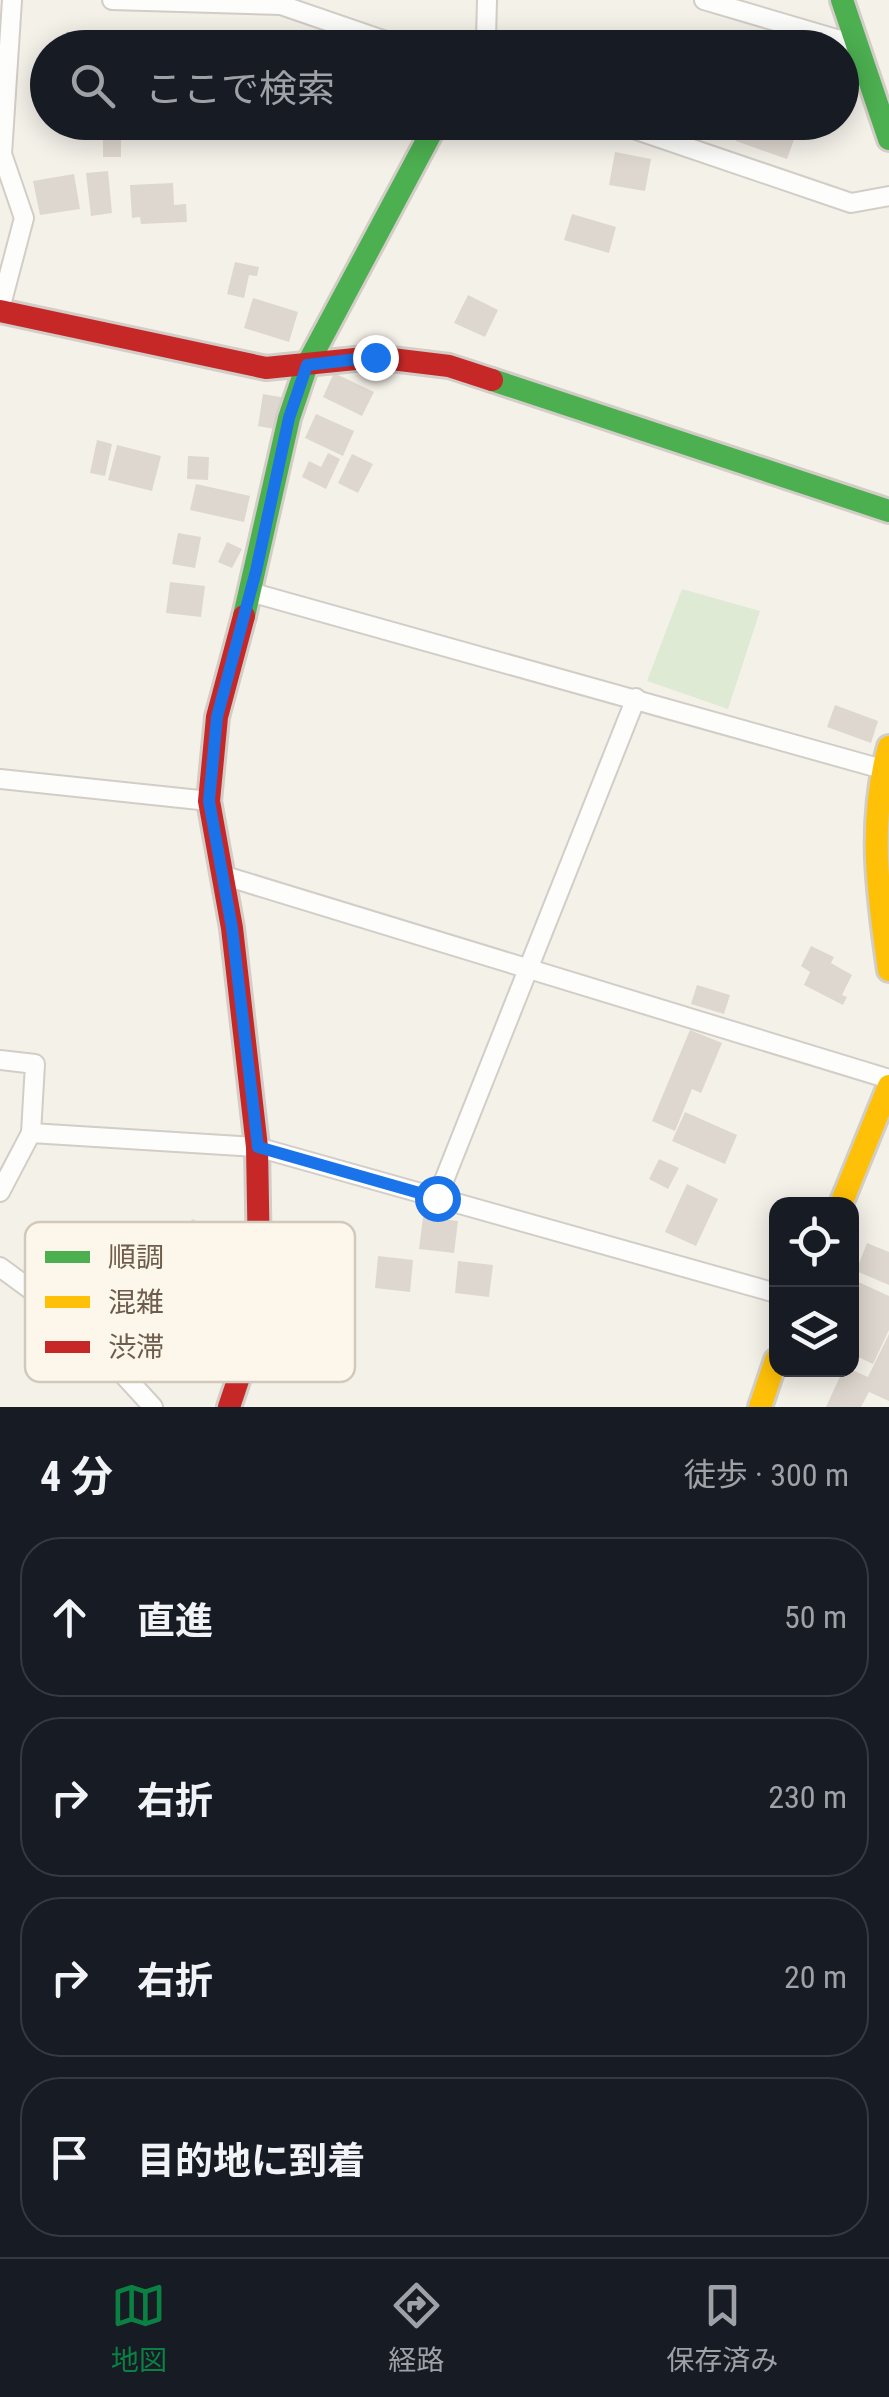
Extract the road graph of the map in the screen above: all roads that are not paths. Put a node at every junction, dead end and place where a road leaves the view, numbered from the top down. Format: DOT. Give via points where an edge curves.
graph roads {
  1 [pos="12,0"];
  2 [pos="112,0"];
  3 [pos="488,0"];
  4 [pos="704,0"];
  5 [pos="842,0"];
  6 [pos="353,30"];
  7 [pos="486,30"];
  8 [pos="806,30"];
  9 [pos="850,30"];
  10 [pos="859,56"];
  11 [pos="889,139"];
  12 [pos="427,140"];
  13 [pos="666,140"];
  14 [pos="889,196"];
  15 [pos="0,310"];
  16 [pos="307,365"];
  17 [pos="889,511"];
  18 [pos="250,592"];
  19 [pos="636,698"];
  20 [pos="885,758"];
  21 [pos="0,779"];
  22 [pos="209,801"];
  23 [pos="222,875"];
  24 [pos="528,968"];
  25 [pos="889,970"];
  26 [pos="0,1060"];
  27 [pos="889,1082"];
  28 [pos="32,1133"];
  29 [pos="258,1147"];
  30 [pos="0,1192"];
  31 [pos="844,1197"];
  32 [pos="437,1198"];
  33 [pos="259,1222"];
  34 [pos="0,1266"];
  35 [pos="25,1285"];
  36 [pos="769,1290"];
  37 [pos="770,1377"];
  38 [pos="130,1382"];
  39 [pos="237,1382"];
  40 [pos="153,1407"];
  41 [pos="229,1407"];
  42 [pos="760,1407"];
  1 -- 15 [label="street" via="2,154 24,218"];
  2 -- 6 [label="street" via="280,5"];
  3 -- 7 [label="street"];
  4 -- 8 [label="street"];
  5 -- 9 [label="street"];
  10 -- 11 [label="street"];
  12 -- 16 [label="street"];
  13 -- 14 [label="street" via="851,203"];
  15 -- 16 [label="street" via="266,368"];
  16 -- 17 [label="street" via="375,357 449,366"];
  16 -- 18 [label="street"];
  18 -- 19 [label="street"];
  18 -- 22 [label="street" via="217,717"];
  19 -- 20 [label="street"];
  19 -- 24 [label="street"];
  20 -- 25 [label="street" via="875,810 876,877"];
  21 -- 22 [label="street"];
  22 -- 23 [label="street"];
  23 -- 24 [label="street"];
  23 -- 29 [label="street"];
  24 -- 27 [label="street"];
  24 -- 32 [label="street"];
  26 -- 28 [label="street" via="35,1064"];
  27 -- 31 [label="street"];
  28 -- 29 [label="street"];
  28 -- 30 [label="street"];
  29 -- 32 [label="street"];
  29 -- 33 [label="street"];
  32 -- 36 [label="street"];
  34 -- 35 [label="street"];
  37 -- 42 [label="street"];
  38 -- 40 [label="street"];
  39 -- 41 [label="street"];
}
